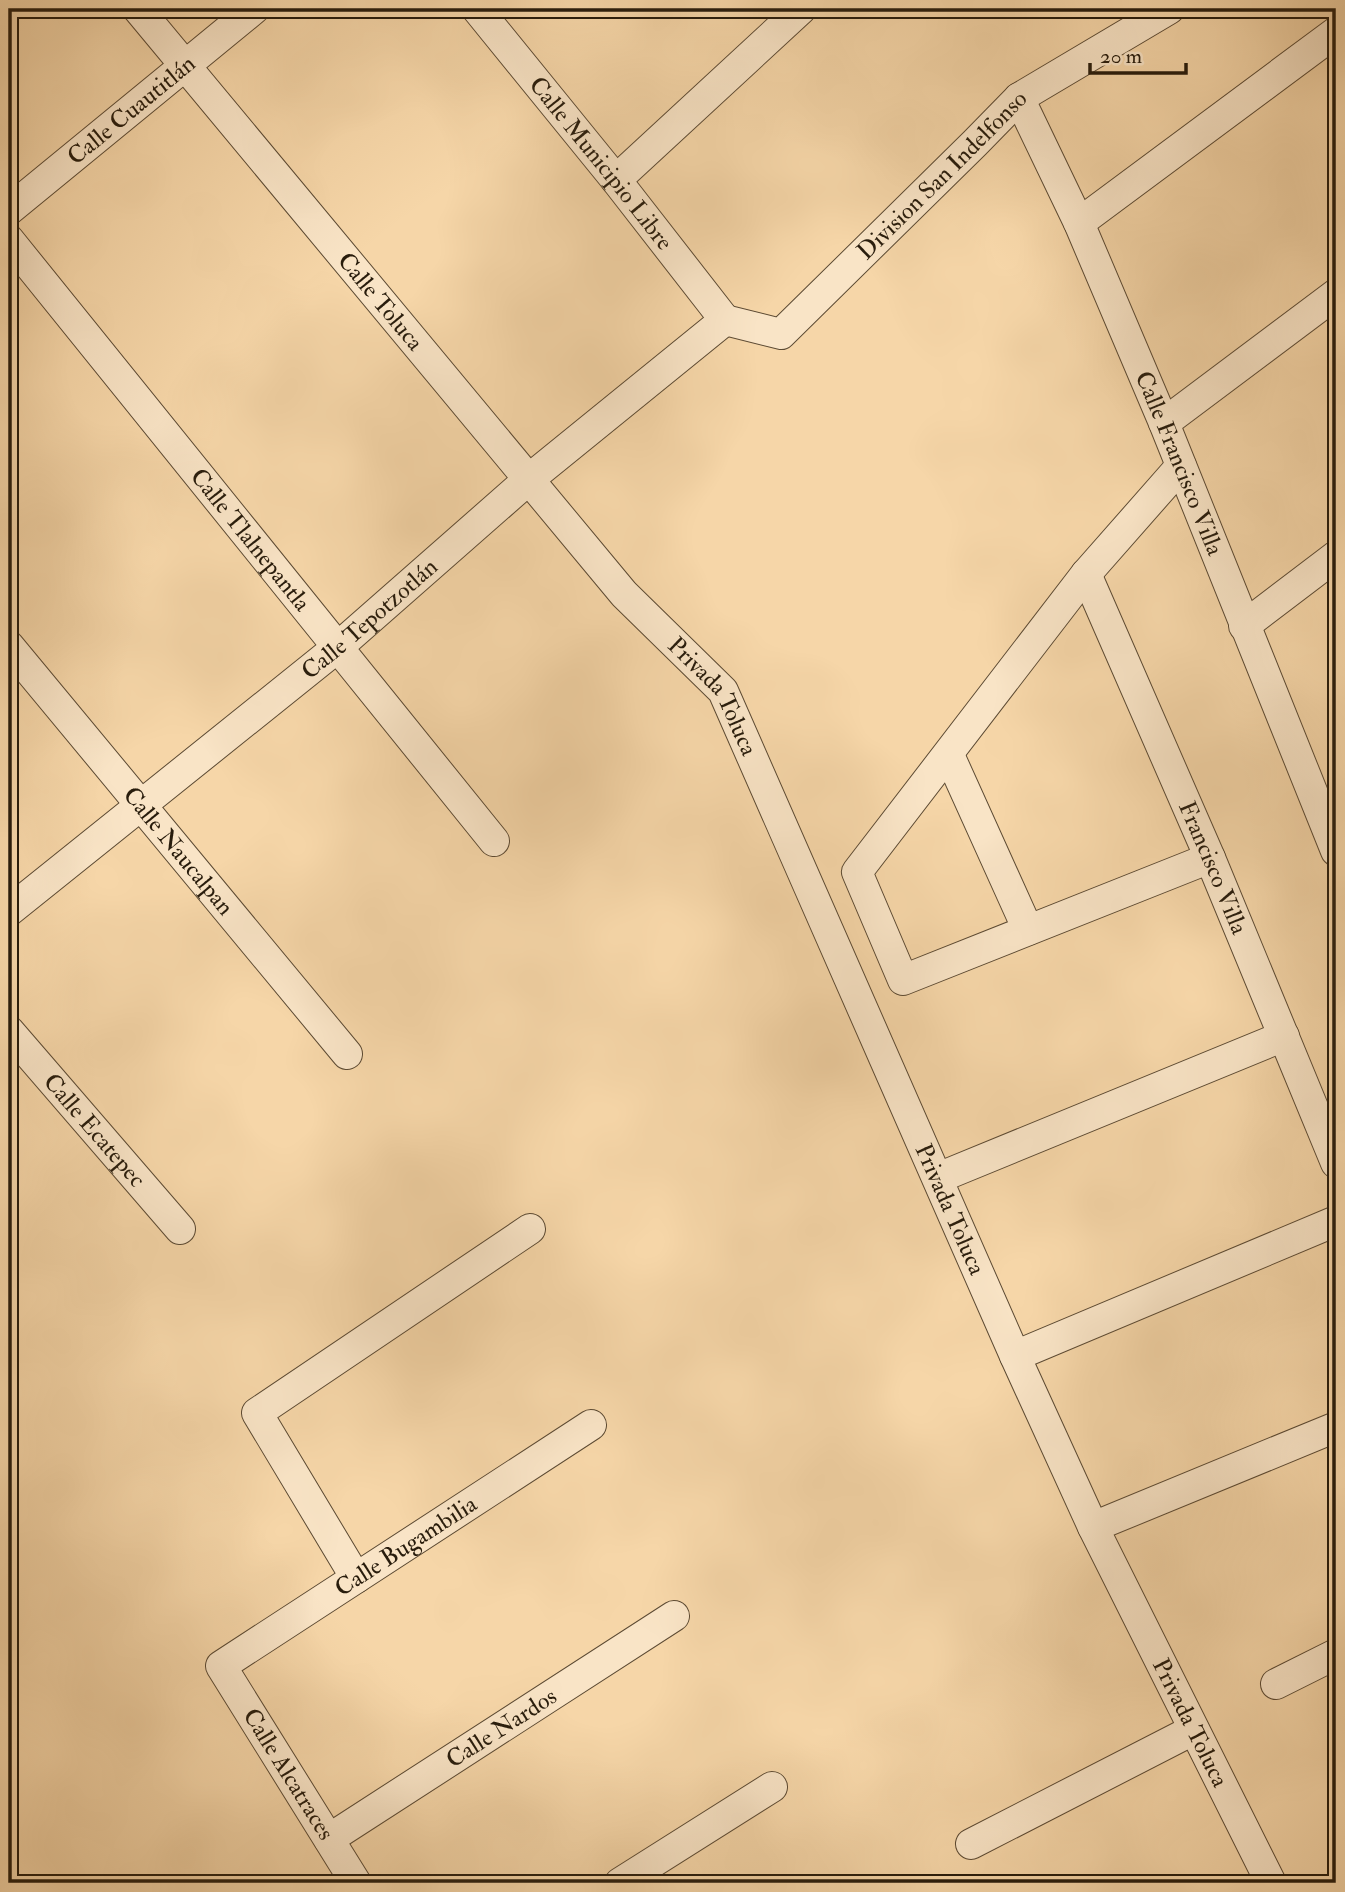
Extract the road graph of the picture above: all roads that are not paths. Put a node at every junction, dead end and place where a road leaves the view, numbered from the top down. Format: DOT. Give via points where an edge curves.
graph roads {
  1 [pos="138,9"];
  2 [pos="254,9"];
  3 [pos="477,9"];
  4 [pos="801,9"];
  5 [pos="1166,9"];
  6 [pos="1328,37"];
  7 [pos="184,67"];
  8 [pos="1018,98"];
  9 [pos="616,180"];
  10 [pos="9,210"];
  11 [pos="1079,223"];
  12 [pos="9,240"];
  13 [pos="1336,294"];
  14 [pos="724,320"];
  15 [pos="1164,423"];
  16 [pos="1181,467"];
  17 [pos="528,480"];
  18 [pos="1336,556"];
  19 [pos="1086,574"];
  20 [pos="624,594"];
  21 [pos="1244,626"];
  22 [pos="9,646"];
  23 [pos="338,647"];
  24 [pos="949,755"];
  25 [pos="140,806"];
  26 [pos="1334,837"];
  27 [pos="494,841"];
  28 [pos="1210,858"];
  29 [pos="9,911"];
  30 [pos="1028,930"];
  31 [pos="9,1031"];
  32 [pos="1284,1036"];
  33 [pos="347,1054"];
  34 [pos="1336,1163"];
  35 [pos="938,1178"];
  36 [pos="1336,1221"];
  37 [pos="180,1229"];
  38 [pos="530,1229"];
  39 [pos="1015,1356"];
  40 [pos="591,1425"];
  41 [pos="1336,1427"];
  42 [pos="1093,1527"];
  43 [pos="356,1578"];
  44 [pos="674,1616"];
  45 [pos="1336,1654"];
  46 [pos="221,1666"];
  47 [pos="1276,1684"];
  48 [pos="1194,1730"];
  49 [pos="772,1787"];
  50 [pos="329,1839"];
  51 [pos="971,1844"];
  52 [pos="356,1883"];
  53 [pos="620,1883"];
  54 [pos="1270,1883"];
  1 -- 7 [label="street, Calle Toluca"];
  2 -- 7 [label="street, Calle Cuautitlán"];
  3 -- 9 [label="street, Calle Municipio Libre"];
  4 -- 9 [label="street"];
  5 -- 8 [label="street, Division San Indelfonso"];
  6 -- 11 [label="street"];
  7 -- 10 [label="street, Calle Cuautitlán"];
  7 -- 17 [label="street, Calle Toluca"];
  8 -- 11 [label="street, Calle Francisco Villa"];
  8 -- 14 [label="street, Division San Indelfonso" via="780,334"];
  9 -- 14 [label="street, Calle Municipio Libre"];
  11 -- 15 [label="street, Calle Francisco Villa"];
  12 -- 23 [label="street, Calle Tlalnepantla"];
  13 -- 15 [label="street"];
  14 -- 17 [label="street, Calle Tepotzotlán"];
  15 -- 16 [label="street, Calle Francisco Villa"];
  16 -- 19 [label="street"];
  16 -- 21 [label="street, Calle Francisco Villa"];
  17 -- 20 [label="street, Calle Toluca"];
  17 -- 23 [label="street, Calle Tepotzotlán"];
  18 -- 21 [label="street"];
  19 -- 24 [label="street"];
  19 -- 28 [label="street, Francisco Villa"];
  20 -- 35 [label="street, Privada Toluca" via="723,691"];
  21 -- 26 [label="street, Calle Francisco Villa"];
  22 -- 25 [label="street, Calle Naucalpan"];
  23 -- 25 [label="street, Calle Tepotzotlán"];
  23 -- 27 [label="street, Calle Tlalnepantla"];
  24 -- 30 [label="street"];
  24 -- 30 [label="street" via="857,872 903,980"];
  25 -- 29 [label="street, Calle Tepotzotlán"];
  25 -- 33 [label="street, Calle Naucalpan"];
  28 -- 30 [label="street"];
  28 -- 32 [label="street, Francisco Villa"];
  31 -- 37 [label="street, Calle Ecatepec"];
  32 -- 34 [label="street, Francisco Villa"];
  32 -- 35 [label="street"];
  35 -- 39 [label="street, Privada Toluca"];
  36 -- 39 [label="street"];
  38 -- 43 [label="street" via="257,1413"];
  39 -- 42 [label="street, Privada Toluca"];
  40 -- 43 [label="street, Calle Bugambilia"];
  41 -- 42 [label="street"];
  42 -- 48 [label="street, Privada Toluca"];
  43 -- 46 [label="street, Calle Bugambilia"];
  44 -- 50 [label="street, Calle Nardos"];
  45 -- 47 [label="street"];
  46 -- 50 [label="street, Calle Alcatraces"];
  48 -- 51 [label="street"];
  48 -- 54 [label="street, Privada Toluca"];
  49 -- 53 [label="street"];
  50 -- 52 [label="street, Calle Alcatraces"];
}
